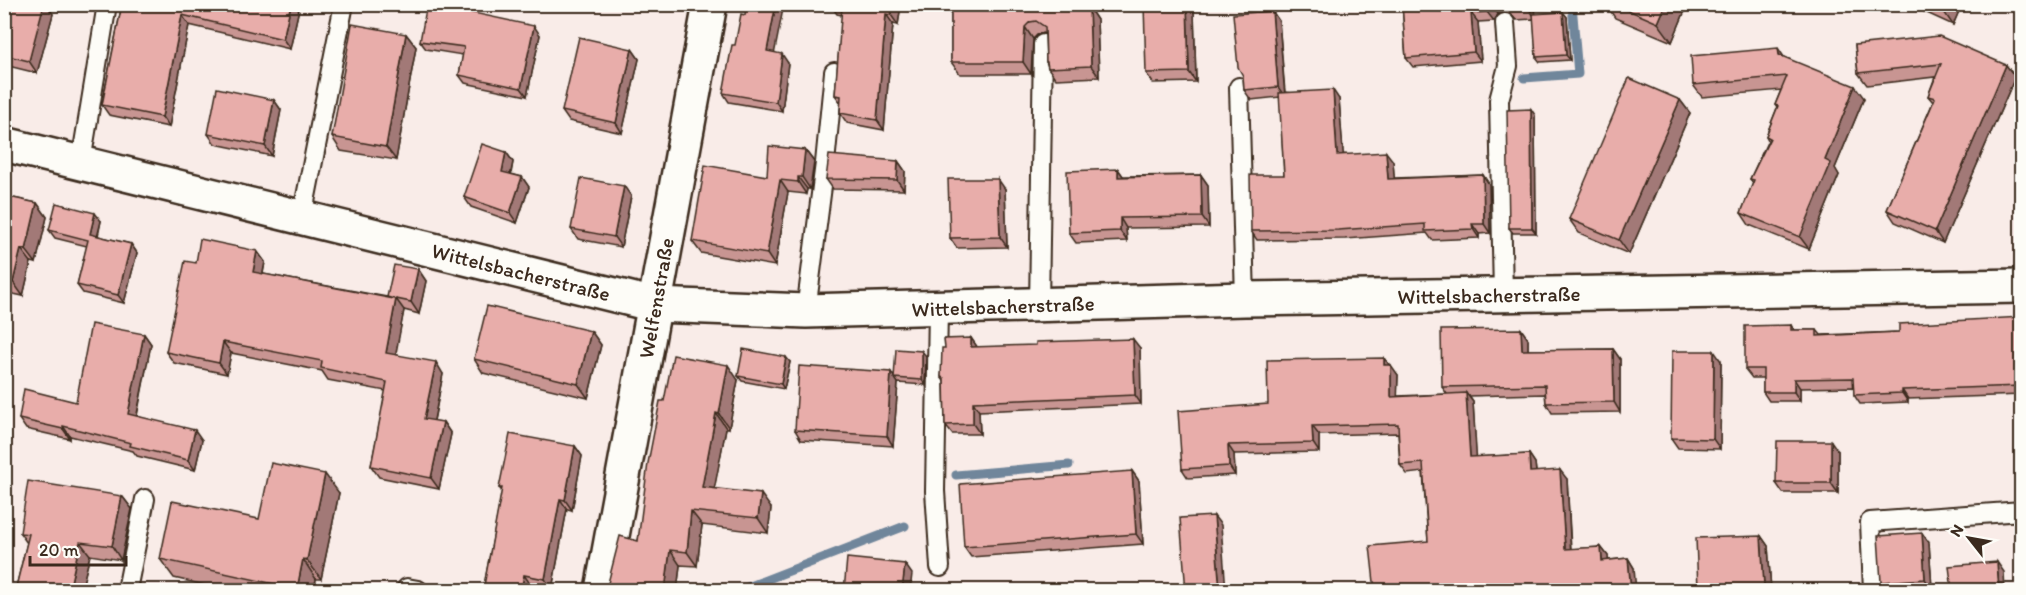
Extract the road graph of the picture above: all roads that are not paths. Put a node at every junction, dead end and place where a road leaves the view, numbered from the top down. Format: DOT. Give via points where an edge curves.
graph roads {
  1 [pos="107,4"];
  2 [pos="344,4"];
  3 [pos="710,4"];
  4 [pos="1505,22"];
  5 [pos="1043,44"];
  6 [pos="834,72"];
  7 [pos="1239,87"];
  8 [pos="4,144"];
  9 [pos="81,162"];
  10 [pos="302,217"];
  11 [pos="2022,286"];
  12 [pos="1503,295"];
  13 [pos="1245,299"];
  14 [pos="655,305"];
  15 [pos="1039,306"];
  16 [pos="938,308"];
  17 [pos="806,311"];
  18 [pos="145,499"];
  19 [pos="2022,511"];
  20 [pos="940,567"];
  21 [pos="127,591"];
  22 [pos="602,591"];
  23 [pos="1873,591"];
  1 -- 9 [label="lane"];
  2 -- 10 [label="lane"];
  3 -- 14 [label="street, Welfenstraße"];
  4 -- 12 [label="lane" via="1508,66 1500,100"];
  5 -- 15 [label="lane"];
  6 -- 17 [label="lane"];
  7 -- 13 [label="lane"];
  8 -- 9 [label="street, Wittelsbacherstraße"];
  9 -- 10 [label="street, Wittelsbacherstraße"];
  10 -- 14 [label="street, Wittelsbacherstraße"];
  11 -- 12 [label="street, Wittelsbacherstraße"];
  12 -- 13 [label="street, Wittelsbacherstraße"];
  13 -- 15 [label="street, Wittelsbacherstraße"];
  14 -- 17 [label="street, Wittelsbacherstraße"];
  14 -- 22 [label="street, Welfenstraße"];
  15 -- 16 [label="street, Wittelsbacherstraße"];
  16 -- 17 [label="street, Wittelsbacherstraße"];
  16 -- 20 [label="lane" via="935,491"];
  18 -- 21 [label="lane"];
  19 -- 23 [label="lane" via="1870,522"];
}
